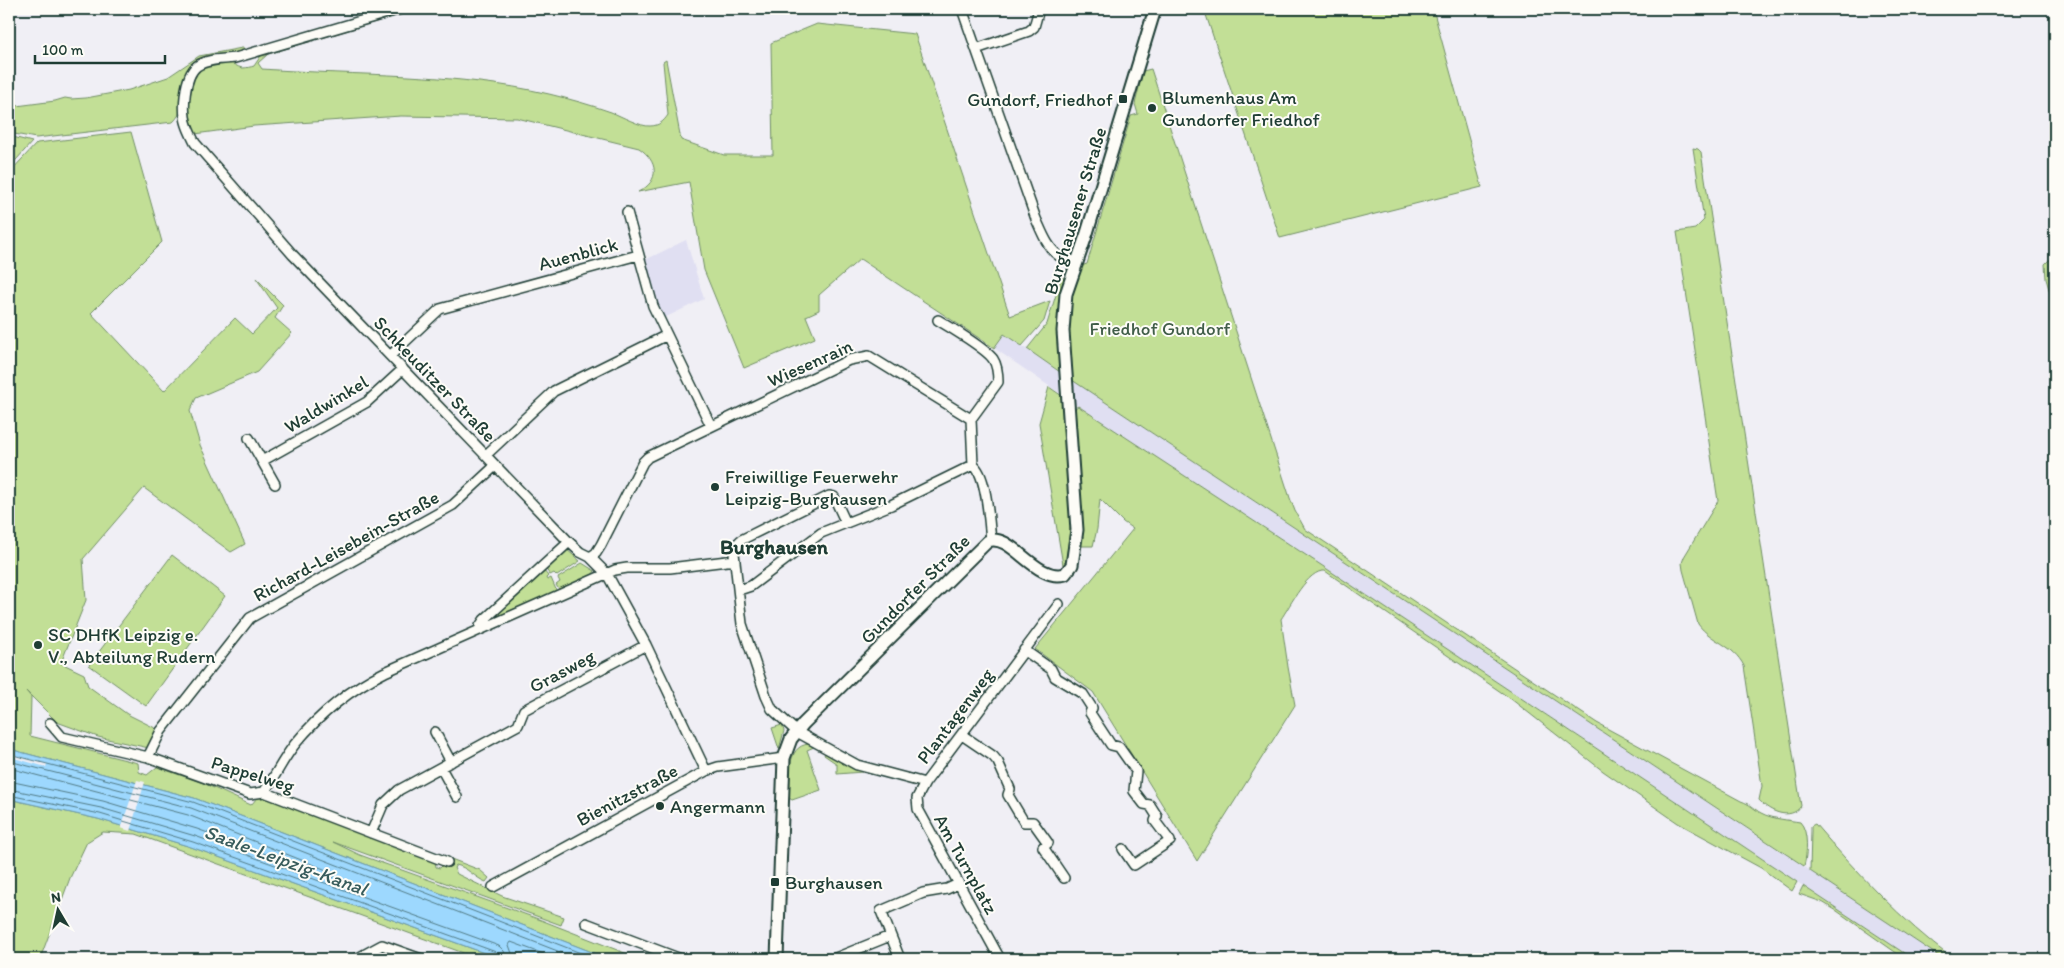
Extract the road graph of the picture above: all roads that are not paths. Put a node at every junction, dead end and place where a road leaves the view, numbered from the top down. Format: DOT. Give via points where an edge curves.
graph roads {
  1 [pos="401,9"];
  2 [pos="962,9"];
  3 [pos="1039,9"];
  4 [pos="1155,9"];
  5 [pos="976,50"];
  6 [pos="627,212"];
  7 [pos="638,254"];
  8 [pos="1077,262"];
  9 [pos="938,320"];
  10 [pos="667,335"];
  11 [pos="390,356"];
  12 [pos="403,369"];
  13 [pos="971,418"];
  14 [pos="710,426"];
  15 [pos="249,438"];
  16 [pos="486,455"];
  17 [pos="262,461"];
  18 [pos="973,465"];
  19 [pos="495,466"];
  20 [pos="275,484"];
  21 [pos="1075,488"];
  22 [pos="846,523"];
  23 [pos="991,540"];
  24 [pos="569,542"];
  25 [pos="590,557"];
  26 [pos="735,560"];
  27 [pos="607,574"];
  28 [pos="739,590"];
  29 [pos="1059,604"];
  30 [pos="481,629"];
  31 [pos="646,645"];
  32 [pos="1024,650"];
  33 [pos="50,723"];
  34 [pos="435,732"];
  35 [pos="797,732"];
  36 [pos="962,735"];
  37 [pos="786,753"];
  38 [pos="148,756"];
  39 [pos="450,762"];
  40 [pos="441,768"];
  41 [pos="706,771"];
  42 [pos="925,783"];
  43 [pos="264,792"];
  44 [pos="457,797"];
  45 [pos="370,833"];
  46 [pos="1123,849"];
  47 [pos="447,862"];
  48 [pos="1064,878"];
  49 [pos="958,884"];
  50 [pos="493,887"];
  51 [pos="586,923"];
  52 [pos="890,936"];
  53 [pos="356,959"];
  54 [pos="421,959"];
  55 [pos="681,959"];
  56 [pos="777,959"];
  57 [pos="833,959"];
  58 [pos="900,959"];
  59 [pos="1000,959"];
  1 -- 11 [label="street, Schkeuditzer Straße" via="235,58 203,63 191,72 186,88 186,124 195,143 293,255"];
  2 -- 5 [label="street"];
  3 -- 5 [label="street" via="1034,27 1029,31"];
  4 -- 8 [label="street, Burghausener Straße"];
  5 -- 8 [label="street" via="1036,220 1055,252 1061,258"];
  6 -- 7 [label="street"];
  7 -- 10 [label="street, Auenblick" via="653,306"];
  7 -- 11 [label="street, Auenblick" via="440,309"];
  8 -- 21 [label="street, Burghausener Straße" via="1064,309"];
  9 -- 13 [label="street" via="993,359 998,382"];
  10 -- 14 [label="street, Auenblick"];
  10 -- 16 [label="street" via="554,391"];
  11 -- 12 [label="street, Schkeuditzer Straße"];
  12 -- 16 [label="street, Schkeuditzer Straße"];
  12 -- 17 [label="street, Waldwinkel" via="367,402"];
  13 -- 14 [label="street, Wiesenrain" via="869,356 849,360"];
  13 -- 18 [label="street"];
  14 -- 25 [label="street, Wiesenrain" via="643,462 596,553"];
  15 -- 17 [label="street"];
  16 -- 19 [label="street, Schkeuditzer Straße"];
  17 -- 20 [label="street"];
  18 -- 22 [label="street"];
  18 -- 23 [label="street" via="982,477"];
  19 -- 24 [label="street, Schkeuditzer Straße"];
  19 -- 38 [label="street, Richard-Leisebein-Straße" via="466,495 444,511 250,618 161,731"];
  21 -- 23 [label="street, Gundorfer Straße" via="1075,548 1072,565 1065,574 1046,573 1000,541"];
  22 -- 26 [label="street" via="838,504 829,496 741,540 735,548"];
  22 -- 28 [label="street" via="821,533 752,586"];
  23 -- 35 [label="street, Gundorfer Straße"];
  24 -- 25 [label="street, Schkeuditzer Straße"];
  24 -- 30 [label="street" via="488,616"];
  25 -- 27 [label="street, Schkeuditzer Straße"];
  26 -- 27 [label="street" via="670,568 628,568"];
  26 -- 28 [label="street, Plantagenweg"];
  27 -- 30 [label="street"];
  27 -- 31 [label="street, Schkeuditzer Straße"];
  28 -- 35 [label="street, Plantagenweg" via="742,624 769,704"];
  29 -- 32 [label="street, Plantagenweg"];
  30 -- 43 [label="street" via="385,672 350,692 295,744"];
  31 -- 39 [label="street, Grasweg" via="524,710 518,725"];
  31 -- 41 [label="street, Schkeuditzer Straße"];
  32 -- 36 [label="street, Plantagenweg"];
  32 -- 46 [label="street" via="1051,669 1055,677 1082,694 1111,745 1119,747 1136,771 1134,791 1158,816 1155,821 1170,841 1134,865"];
  33 -- 38 [label="street, Pappelweg" via="62,737"];
  34 -- 39 [label="street"];
  35 -- 37 [label="street, Gundorfer Straße"];
  35 -- 42 [label="street, Plantagenweg" via="857,765"];
  36 -- 42 [label="street, Plantagenweg"];
  36 -- 48 [label="street" via="998,762 1010,789 1008,794 1024,822 1033,822 1048,843 1043,847"];
  37 -- 41 [label="street, Bienitzstraße"];
  37 -- 56 [label="street"];
  38 -- 43 [label="street, Pappelweg" via="250,794"];
  39 -- 40 [label="street, Grasweg"];
  40 -- 44 [label="street"];
  40 -- 45 [label="street, Grasweg" via="392,795"];
  41 -- 50 [label="street, Bienitzstraße"];
  42 -- 49 [label="street, Am Turnplatz" via="917,798 918,809"];
  43 -- 45 [label="street, Pappelweg"];
  45 -- 47 [label="street, Pappelweg"];
  49 -- 52 [label="street" via="923,893 883,909 881,914"];
  49 -- 59 [label="street, Am Turnplatz"];
  51 -- 55 [label="street"];
  52 -- 57 [label="street"];
  52 -- 58 [label="street"];
  53 -- 54 [label="street" via="382,945"];
}
